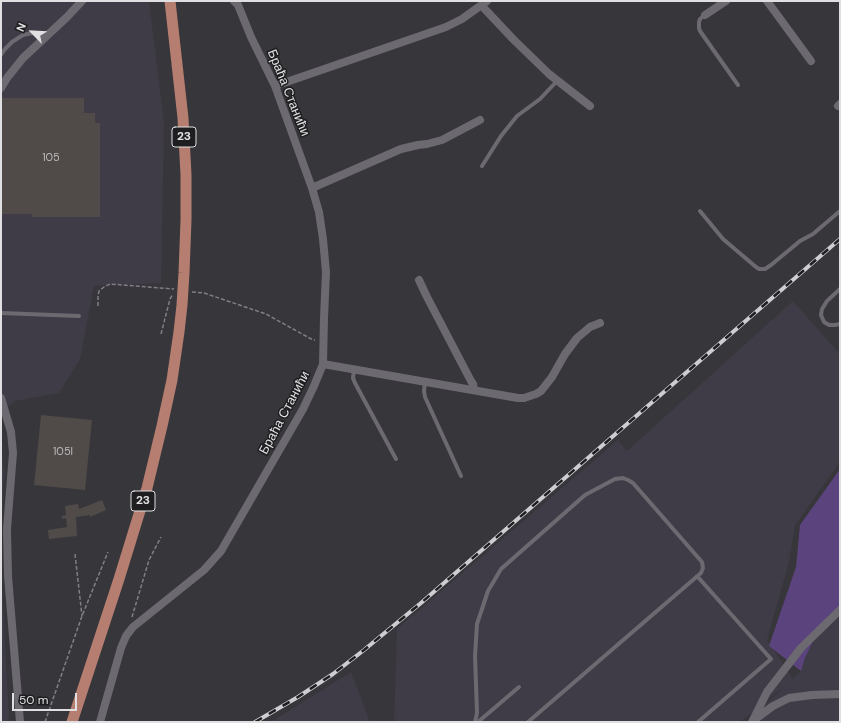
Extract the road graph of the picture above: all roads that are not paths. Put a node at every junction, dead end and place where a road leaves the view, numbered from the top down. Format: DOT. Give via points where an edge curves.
graph roads {
  1 [pos="82,1"];
  2 [pos="170,1"];
  3 [pos="234,1"];
  4 [pos="726,1"];
  5 [pos="767,1"];
  6 [pos="484,3"];
  7 [pos="705,15"];
  8 [pos="47,35"];
  9 [pos="1,55"];
  10 [pos="811,62"];
  11 [pos="558,81"];
  12 [pos="738,85"];
  13 [pos="275,86"];
  14 [pos="1,88"];
  15 [pos="590,106"];
  16 [pos="480,120"];
  17 [pos="482,166"];
  18 [pos="312,188"];
  19 [pos="840,211"];
  20 [pos="700,212"];
  21 [pos="419,280"];
  22 [pos="840,289"];
  23 [pos="1,312"];
  24 [pos="79,316"];
  25 [pos="600,323"];
  26 [pos="840,324"];
  27 [pos="323,364"];
  28 [pos="354,369"];
  29 [pos="425,382"];
  30 [pos="474,390"];
  31 [pos="1,398"];
  32 [pos="396,459"];
  33 [pos="461,476"];
  34 [pos="697,576"];
  35 [pos="840,610"];
  36 [pos="519,688"];
  37 [pos="840,694"];
  38 [pos="20,722"];
  39 [pos="72,722"];
  40 [pos="100,722"];
  41 [pos="476,722"];
  42 [pos="528,722"];
  43 [pos="698,722"];
  44 [pos="752,722"];
  1 -- 8 [label="street"];
  2 -- 39 [label="main road, 23" via="180,87 186,204 182,305 177,347 147,488"];
  3 -- 13 [label="street, Браћа Станићи"];
  4 -- 7 [label="street"];
  5 -- 10 [label="street"];
  6 -- 11 [label="street" via="530,57"];
  6 -- 13 [label="street" via="446,27"];
  7 -- 12 [label="lane" via="699,22 700,31"];
  8 -- 9 [label="lane" via="23,35 12,42"];
  8 -- 14 [label="street" via="23,58"];
  11 -- 15 [label="street"];
  11 -- 17 [label="lane" via="540,99 517,116"];
  13 -- 18 [label="street, Браћа Станићи"];
  16 -- 18 [label="street" via="442,140 401,149"];
  18 -- 27 [label="street, Браћа Станићи" via="319,212 326,272"];
  19 -- 20 [label="lane" via="765,269 756,267 722,239"];
  21 -- 30 [label="street"];
  22 -- 26 [label="lane" via="827,301 821,315 824,322 829,325"];
  23 -- 24 [label="lane"];
  25 -- 30 [label="street" via="576,338 552,377 536,394 518,398"];
  27 -- 28 [label="street"];
  27 -- 40 [label="street, Браћа Станићи" via="303,409 221,551 204,570 133,627 126,636"];
  28 -- 29 [label="street"];
  28 -- 32 [label="lane" via="353,378"];
  29 -- 30 [label="street"];
  29 -- 33 [label="lane" via="425,397"];
  31 -- 38 [label="street" via="11,432 13,452 7,529 8,576"];
  34 -- 41 [label="lane" via="703,568 702,562 633,483 623,478 614,479 585,495 501,569 488,591 478,624 475,656"];
  34 -- 42 [label="lane"];
  34 -- 43 [label="lane" via="771,659"];
  35 -- 44 [label="street" via="801,648 767,692"];
  36 -- 41 [label="lane"];
  37 -- 44 [label="street" via="789,698"];
}
